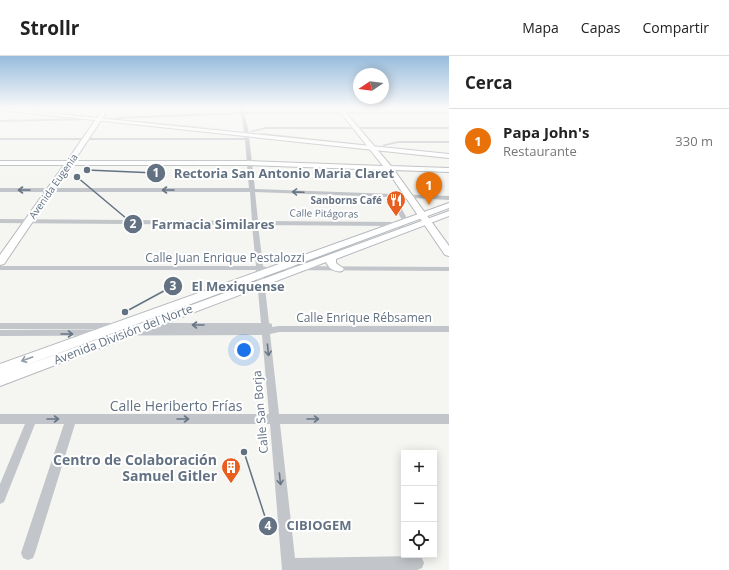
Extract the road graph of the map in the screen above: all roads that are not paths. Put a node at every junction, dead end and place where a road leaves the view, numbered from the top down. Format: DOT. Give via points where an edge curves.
graph roads {
  1 [pos="91,132"];
  2 [pos="229,132"];
  3 [pos="232,132"];
  4 [pos="254,132"];
  5 [pos="360,132"];
  6 [pos="248,134"];
  7 [pos="0,139"];
  8 [pos="86,139"];
  9 [pos="449,142"];
  10 [pos="371,145"];
  11 [pos="384,145"];
  12 [pos="449,152"];
  13 [pos="449,156"];
  14 [pos="0,159"];
  15 [pos="71,161"];
  16 [pos="249,161"];
  17 [pos="0,163"];
  18 [pos="449,165"];
  19 [pos="387,166"];
  20 [pos="449,170"];
  21 [pos="0,190"];
  22 [pos="50,190"];
  23 [pos="252,190"];
  24 [pos="391,196"];
  25 [pos="409,196"];
  26 [pos="449,198"];
  27 [pos="449,204"];
  28 [pos="449,213"];
  29 [pos="440,216"];
  30 [pos="449,216"];
  31 [pos="423,218"];
  32 [pos="0,221"];
  33 [pos="5,224"];
  34 [pos="27,224"];
  35 [pos="256,225"];
  36 [pos="390,226"];
  37 [pos="404,227"];
  38 [pos="449,253"];
  39 [pos="331,257"];
  40 [pos="0,262"];
  41 [pos="0,268"];
  42 [pos="275,268"];
  43 [pos="301,269"];
  44 [pos="339,269"];
  45 [pos="449,269"];
  46 [pos="261,275"];
  47 [pos="0,326"];
  48 [pos="147,326"];
  49 [pos="265,329"];
  50 [pos="449,329"];
  51 [pos="122,330"];
  52 [pos="0,333"];
  53 [pos="96,334"];
  54 [pos="0,369"];
  55 [pos="0,380"];
  56 [pos="274,418"];
  57 [pos="0,419"];
  58 [pos="32,419"];
  59 [pos="71,419"];
  60 [pos="449,419"];
  61 [pos="0,498"];
  62 [pos="28,553"];
  63 [pos="417,563"];
  64 [pos="289,567"];
  1 -- 8 [label="main road, Avenida Eugenia"];
  2 -- 6 [label="main road"];
  3 -- 6 [label="main road"];
  4 -- 6 [label="street"];
  5 -- 10 [label="main road"];
  6 -- 8 [label="street"];
  6 -- 10 [label="main road"];
  6 -- 16 [label="street, Calle San Borja"];
  7 -- 8 [label="street"];
  8 -- 15 [label="main road, Avenida Eugenia"];
  9 -- 11 [label="street" via="398,142"];
  10 -- 11 [label="main road"];
  10 -- 13 [label="main road"];
  10 -- 19 [label="main road"];
  11 -- 12 [label="main road"];
  14 -- 15 [label="main road"];
  15 -- 16 [label="main road"];
  15 -- 17 [label="main road"];
  15 -- 22 [label="main road, Avenida Eugenia"];
  16 -- 19 [label="main road"];
  16 -- 23 [label="street, Calle San Borja"];
  18 -- 19 [label="main road"];
  19 -- 20 [label="main road"];
  19 -- 25 [label="main road"];
  22 -- 21 [label="street, one-way"];
  23 -- 22 [label="street, one-way"];
  22 -- 34 [label="main road, Avenida Eugenia"];
  24 -- 23 [label="street, one-way"];
  23 -- 35 [label="street, Calle San Borja"];
  24 -- 25 [label="street"];
  24 -- 37 [label="street"];
  25 -- 26 [label="street"];
  25 -- 31 [label="main road"];
  27 -- 31 [label="main road, Avenida División del Norte"];
  28 -- 29 [label="main road, Avenida División del Norte"];
  29 -- 30 [label="street"];
  29 -- 31 [label="main road, Avenida División del Norte"];
  31 -- 37 [label="main road, Avenida División del Norte"];
  31 -- 38 [label="main road"];
  32 -- 33 [label="street, Calle Pitágoras"];
  33 -- 34 [label="street, Calle Pitágoras"];
  34 -- 35 [label="street, Calle Pitágoras"];
  34 -- 40 [label="main road, Avenida Eugenia"];
  35 -- 36 [label="street, Calle Pitágoras"];
  35 -- 46 [label="street, Calle San Borja"];
  36 -- 37 [label="main road, Avenida División del Norte"];
  36 -- 37 [label="street, Calle Pitágoras"];
  36 -- 42 [label="main road, Avenida División del Norte"];
  37 -- 39 [label="main road, Avenida División del Norte"];
  39 -- 43 [label="main road, Avenida División del Norte"];
  39 -- 44 [label="main road" via="332,264"];
  41 -- 46 [label="street, Calle Juan Enrique Pestalozzi"];
  42 -- 43 [label="street, Calle Juan Enrique Pestalozzi"];
  42 -- 46 [label="main road, Avenida División del Norte"];
  43 -- 44 [label="street, Calle Juan Enrique Pestalozzi"];
  43 -- 46 [label="main road, Avenida División del Norte"];
  44 -- 45 [label="street, Calle Juan Enrique Pestalozzi"];
  46 -- 48 [label="main road, Avenida División del Norte"];
  46 -- 49 [label="street, Calle San Borja"];
  46 -- 51 [label="main road, Avenida División del Norte"];
  47 -- 51 [label="street, Calle Enrique Rébsamen"];
  49 -- 48 [label="street, Calle Enrique Rébsamen, one-way"];
  48 -- 51 [label="main road, Avenida División del Norte"];
  49 -- 50 [label="street, Calle Enrique Rébsamen"];
  49 -- 51 [label="street, Calle Enrique Rébsamen"];
  49 -- 56 [label="street, Calle San Borja, one-way"];
  51 -- 53 [label="main road, Avenida División del Norte"];
  51 -- 55 [label="main road, Avenida División del Norte"];
  52 -- 53 [label="street, one-way"];
  53 -- 54 [label="main road, Avenida División del Norte, one-way"];
  59 -- 56 [label="street, Calle Heriberto Frías, one-way"];
  56 -- 60 [label="street, Calle Heriberto Frías, one-way"];
  56 -- 64 [label="street, Calle San Borja, one-way"];
  57 -- 58 [label="street, Calle Heriberto Frías"];
  58 -- 59 [label="street, Calle Heriberto Frías, one-way"];
  58 -- 61 [label="street"];
  59 -- 62 [label="street"];
  63 -- 64 [label="street"];
}
